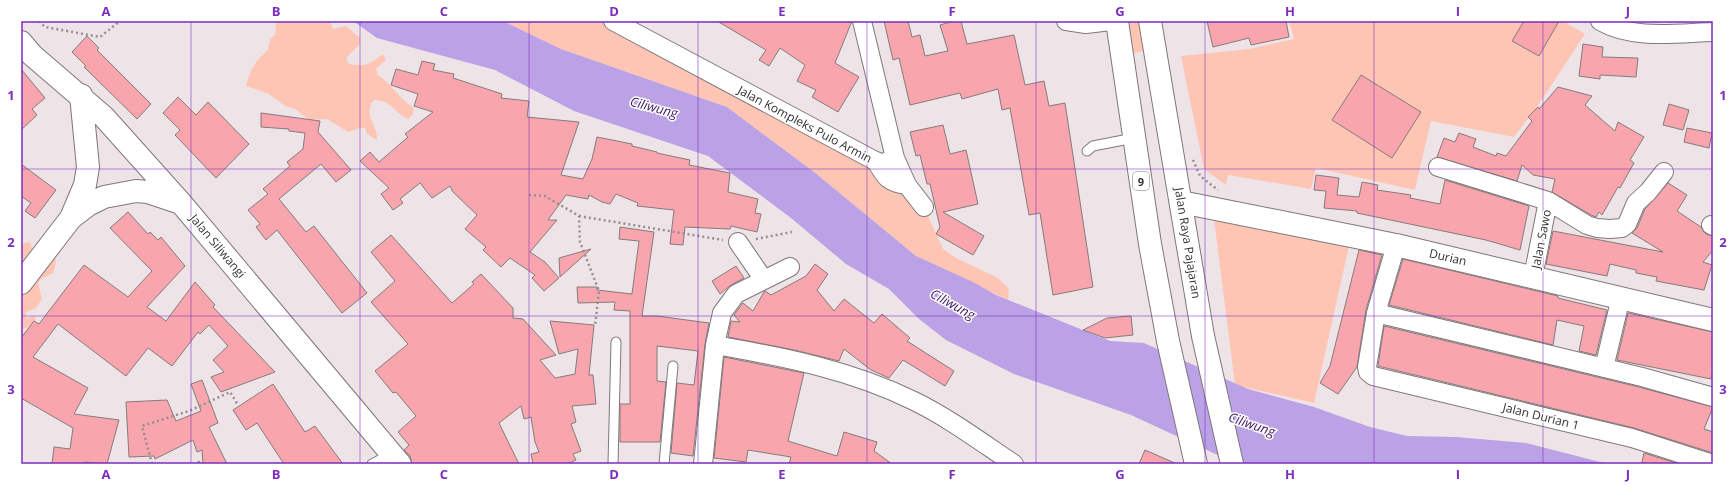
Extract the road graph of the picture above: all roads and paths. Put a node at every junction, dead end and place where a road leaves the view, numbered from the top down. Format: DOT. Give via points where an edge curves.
graph roads {
  1 [pos="38,21"];
  2 [pos="120,21"];
  3 [pos="613,21"];
  4 [pos="862,21"];
  5 [pos="1066,21"];
  6 [pos="1111,21"];
  7 [pos="1117,21"];
  8 [pos="1150,21"];
  9 [pos="1600,21"];
  10 [pos="1713,32"];
  11 [pos="21,42"];
  12 [pos="1156,48"];
  13 [pos="1122,56"];
  14 [pos="81,95"];
  15 [pos="1135,138"];
  16 [pos="1087,152"];
  17 [pos="895,158"];
  18 [pos="1193,159"];
  19 [pos="876,162"];
  20 [pos="1438,167"];
  21 [pos="1664,172"];
  22 [pos="907,185"];
  23 [pos="1222,192"];
  24 [pos="529,195"];
  25 [pos="1548,201"];
  26 [pos="1181,202"];
  27 [pos="181,203"];
  28 [pos="924,207"];
  29 [pos="579,216"];
  30 [pos="71,218"];
  31 [pos="792,232"];
  32 [pos="738,242"];
  33 [pos="1396,245"];
  34 [pos="790,267"];
  35 [pos="23,274"];
  36 [pos="1533,277"];
  37 [pos="764,280"];
  38 [pos="1621,297"];
  39 [pos="1376,313"];
  40 [pos="1711,315"];
  41 [pos="595,326"];
  42 [pos="616,342"];
  43 [pos="715,345"];
  44 [pos="673,366"];
  45 [pos="1604,368"];
  46 [pos="1713,397"];
  47 [pos="238,405"];
  48 [pos="396,459"];
  49 [pos="152,464"];
  50 [pos="193,464"];
  51 [pos="200,464"];
  52 [pos="372,464"];
  53 [pos="613,464"];
  54 [pos="664,464"];
  55 [pos="703,464"];
  56 [pos="1014,464"];
  57 [pos="1196,464"];
  58 [pos="1232,464"];
  59 [pos="1713,464"];
  1 -- 2 [label="path" via="45,27 100,37"];
  3 -- 19 [label="street, Jalan Kompleks Pulo Armin"];
  4 -- 17 [label="street"];
  5 -- 6 [label="street" via="1086,24"];
  7 -- 13 [label="main road, 9"];
  8 -- 12 [label="main road, Jalan Raya Pajajaran"];
  9 -- 10 [label="street" via="1610,27 1631,32"];
  11 -- 14 [label="main road, Jalan Siliwangi" via="32,55"];
  12 -- 13 [label="main road"];
  12 -- 26 [label="main road, Jalan Raya Pajajaran"];
  13 -- 15 [label="main road, 9"];
  14 -- 27 [label="main road, Jalan Siliwangi" via="104,116"];
  14 -- 30 [label="main road" via="88,167 85,185"];
  15 -- 16 [label="lane" via="1093,146"];
  15 -- 57 [label="main road, 9" via="1150,244 1168,341"];
  17 -- 19 [label="street, Jalan Kompleks Pulo Armin" via="881,164"];
  17 -- 22 [label="street"];
  18 -- 23 [label="path" via="1200,176"];
  19 -- 22 [label="street" via="889,180 895,184"];
  20 -- 25 [label="street"];
  21 -- 25 [label="street" via="1636,202 1632,214 1622,228 1597,228 1587,225"];
  22 -- 28 [label="street"];
  24 -- 29 [label="path" via="545,196"];
  25 -- 36 [label="street, Jalan Sawo"];
  26 -- 33 [label="main road, Durian"];
  26 -- 58 [label="main road, Jalan Raya Pajajaran" via="1203,336"];
  27 -- 30 [label="main road" via="148,192 136,191 104,197"];
  27 -- 48 [label="main road, Jalan Siliwangi"];
  29 -- 32 [label="path"];
  29 -- 41 [label="path" via="580,242 599,291"];
  30 -- 35 [label="main road"];
  31 -- 32 [label="path"];
  32 -- 37 [label="street"];
  33 -- 36 [label="main road, Durian"];
  33 -- 39 [label="street"];
  34 -- 37 [label="street"];
  36 -- 38 [label="main road, Durian"];
  37 -- 43 [label="street" via="736,294 729,302 722,313"];
  38 -- 40 [label="main road, Durian"];
  38 -- 45 [label="street"];
  39 -- 45 [label="street"];
  39 -- 59 [label="street, Jalan Durian 1" via="1367,367 1373,376 1632,438"];
  42 -- 53 [label="lane"];
  43 -- 55 [label="street"];
  43 -- 56 [label="street" via="801,361 885,388 942,416"];
  44 -- 54 [label="lane"];
  45 -- 46 [label="street"];
  47 -- 49 [label="path" via="230,392 189,411 142,426"];
  48 -- 52 [label="lane"];
  50 -- 51 [label="path"];
}
